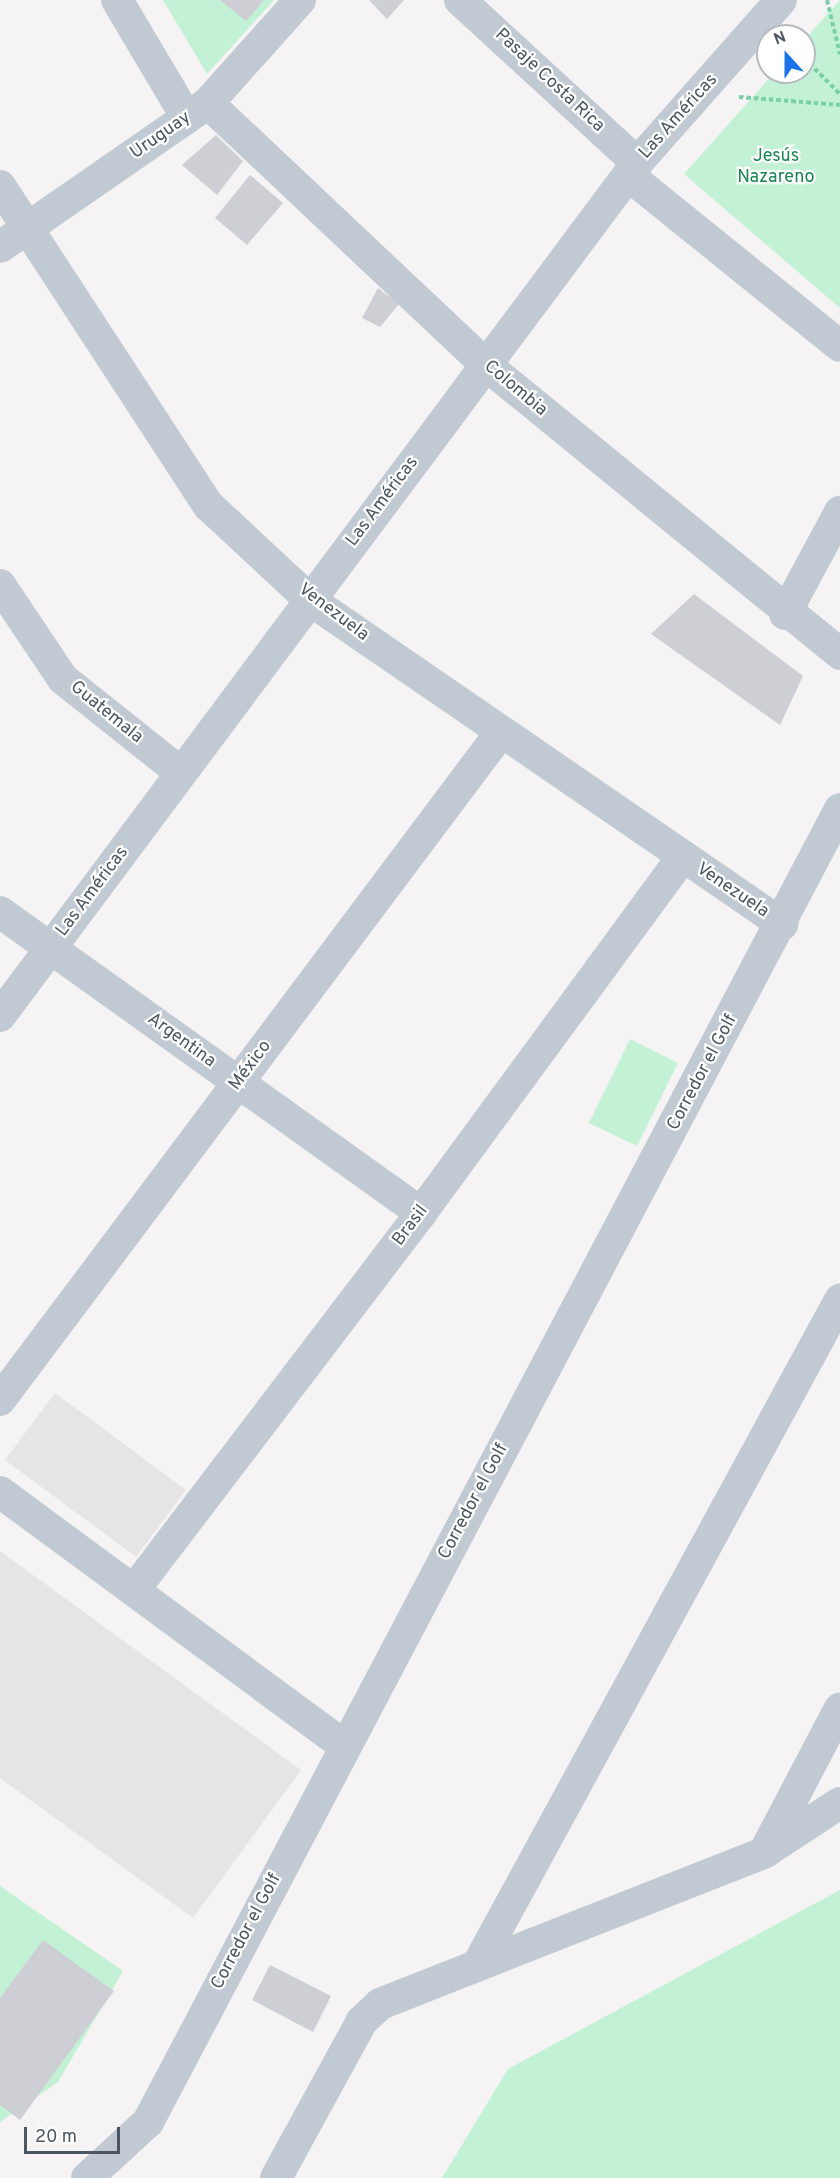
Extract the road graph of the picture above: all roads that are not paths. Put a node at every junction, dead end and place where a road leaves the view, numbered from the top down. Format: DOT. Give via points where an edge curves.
graph roads {
  1 [pos="117,0"];
  2 [pos="300,0"];
  3 [pos="460,0"];
  4 [pos="781,0"];
  5 [pos="198,111"];
  6 [pos="632,169"];
  7 [pos="0,186"];
  8 [pos="27,228"];
  9 [pos="0,247"];
  10 [pos="840,346"];
  11 [pos="486,365"];
  12 [pos="840,512"];
  13 [pos="0,585"];
  14 [pos="310,600"];
  15 [pos="785,614"];
  16 [pos="840,654"];
  17 [pos="501,732"];
  18 [pos="181,773"];
  19 [pos="840,809"];
  20 [pos="682,858"];
  21 [pos="0,912"];
  22 [pos="782,924"];
  23 [pos="51,948"];
  24 [pos="0,1016"];
  25 [pos="238,1082"];
  26 [pos="421,1213"];
  27 [pos="840,1300"];
  28 [pos="0,1400"];
  29 [pos="0,1492"];
  30 [pos="134,1590"];
  31 [pos="840,1708"];
  32 [pos="345,1746"];
  33 [pos="840,1803"];
  34 [pos="765,1852"];
  35 [pos="477,1966"];
  36 [pos="87,2178"];
  37 [pos="276,2178"];
  1 -- 5 [label="street, Colombia"];
  2 -- 5 [label="street, Uruguay"];
  3 -- 6 [label="street, Pasaje Costa Rica"];
  4 -- 6 [label="street, Las Américas"];
  5 -- 8 [label="street, Uruguay"];
  5 -- 11 [label="street, Colombia"];
  6 -- 10 [label="street, Pasaje Costa Rica"];
  6 -- 11 [label="street, Las Américas"];
  7 -- 8 [label="street, Venezuela"];
  8 -- 9 [label="street, Uruguay"];
  8 -- 14 [label="street, Venezuela" via="209,506"];
  11 -- 14 [label="street, Las Américas"];
  11 -- 15 [label="street, Colombia"];
  12 -- 15 [label="street"];
  13 -- 18 [label="street, Guatemala" via="63,679"];
  14 -- 17 [label="street, Venezuela"];
  14 -- 18 [label="street, Las Américas"];
  15 -- 16 [label="street, Colombia"];
  17 -- 20 [label="street, Venezuela"];
  17 -- 25 [label="street, México"];
  18 -- 23 [label="street, Las Américas"];
  19 -- 22 [label="street, Corredor el Golf"];
  20 -- 22 [label="street, Venezuela"];
  20 -- 26 [label="street, Brasil"];
  21 -- 23 [label="street, Argentina"];
  22 -- 32 [label="street, Corredor el Golf"];
  23 -- 24 [label="street, Las Américas"];
  23 -- 25 [label="street, Argentina"];
  25 -- 26 [label="street, Argentina"];
  25 -- 28 [label="street, México"];
  26 -- 30 [label="street, Brasil"];
  27 -- 35 [label="street"];
  29 -- 30 [label="street"];
  30 -- 32 [label="street"];
  31 -- 34 [label="street"];
  32 -- 36 [label="street, Corredor el Golf" via="148,2122"];
  33 -- 34 [label="street"];
  34 -- 35 [label="street"];
  35 -- 37 [label="street" via="380,2004 362,2021"];
}
